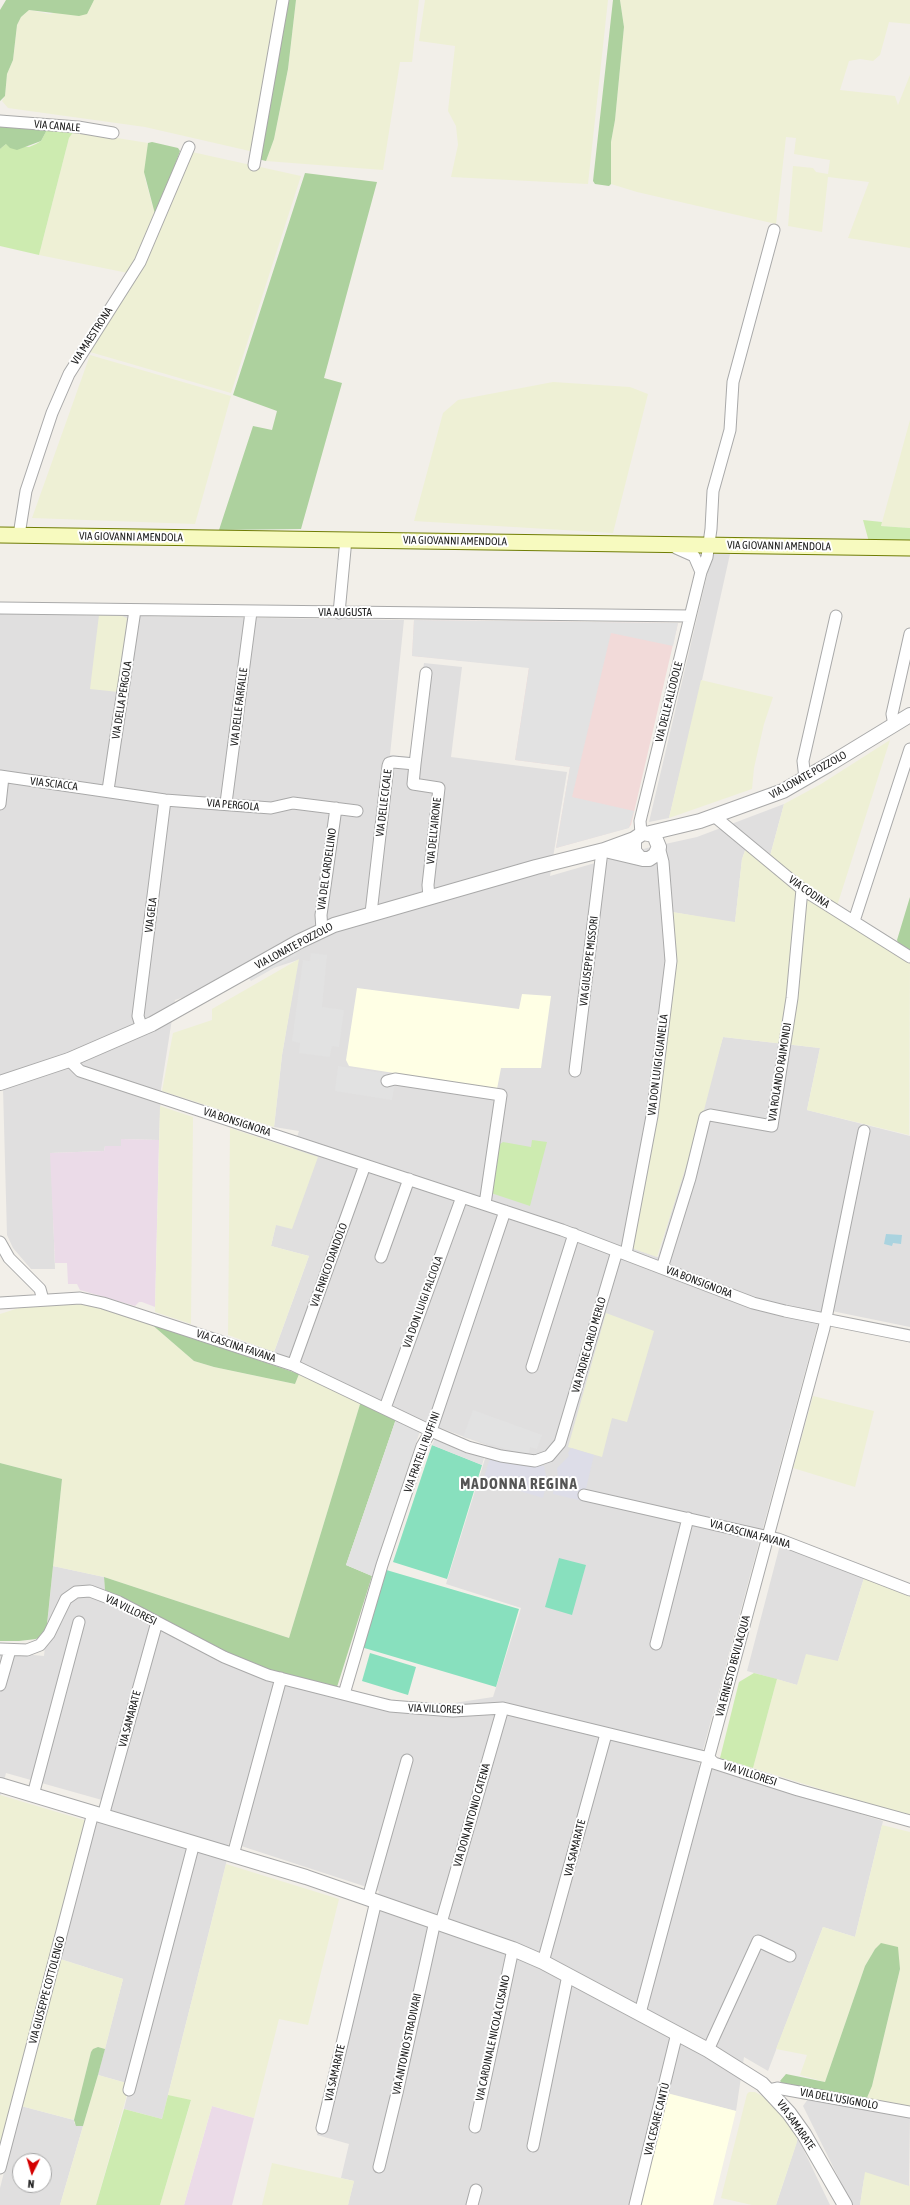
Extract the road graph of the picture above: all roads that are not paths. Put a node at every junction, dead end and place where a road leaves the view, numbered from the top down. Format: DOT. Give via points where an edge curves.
graph roads {
  1 [pos="283,0"];
  2 [pos="0,121"];
  3 [pos="113,133"];
  4 [pos="189,147"];
  5 [pos="254,165"];
  6 [pos="774,230"];
  7 [pos="0,535"];
  8 [pos="19,535"];
  9 [pos="346,539"];
  10 [pos="646,543"];
  11 [pos="709,544"];
  12 [pos="910,548"];
  13 [pos="701,572"];
  14 [pos="0,608"];
  15 [pos="135,610"];
  16 [pos="251,612"];
  17 [pos="339,613"];
  18 [pos="690,616"];
  19 [pos="836,616"];
  20 [pos="910,634"];
  21 [pos="426,673"];
  22 [pos="910,715"];
  23 [pos="894,725"];
  24 [pos="910,749"];
  25 [pos="415,764"];
  26 [pos="1,777"];
  27 [pos="805,779"];
  28 [pos="108,790"];
  29 [pos="165,800"];
  30 [pos="226,803"];
  31 [pos="0,804"];
  32 [pos="336,808"];
  33 [pos="357,811"];
  34 [pos="714,816"];
  35 [pos="700,821"];
  36 [pos="642,835"];
  37 [pos="659,846"];
  38 [pos="603,850"];
  39 [pos="643,858"];
  40 [pos="663,874"];
  41 [pos="802,889"];
  42 [pos="429,897"];
  43 [pos="372,913"];
  44 [pos="854,921"];
  45 [pos="322,930"];
  46 [pos="910,957"];
  47 [pos="142,1029"];
  48 [pos="69,1060"];
  49 [pos="575,1071"];
  50 [pos="387,1081"];
  51 [pos="0,1083"];
  52 [pos="864,1131"];
  53 [pos="365,1165"];
  54 [pos="409,1179"];
  55 [pos="462,1197"];
  56 [pos="485,1204"];
  57 [pos="505,1211"];
  58 [pos="574,1234"];
  59 [pos="0,1242"];
  60 [pos="621,1252"];
  61 [pos="381,1257"];
  62 [pos="662,1268"];
  63 [pos="43,1300"];
  64 [pos="0,1303"];
  65 [pos="826,1320"];
  66 [pos="910,1336"];
  67 [pos="293,1365"];
  68 [pos="532,1367"];
  69 [pos="385,1408"];
  70 [pos="431,1431"];
  71 [pos="562,1439"];
  72 [pos="584,1495"];
  73 [pos="688,1518"];
  74 [pos="767,1538"];
  75 [pos="910,1590"];
  76 [pos="79,1622"];
  77 [pos="157,1622"];
  78 [pos="656,1644"];
  79 [pos="5,1649"];
  80 [pos="281,1678"];
  81 [pos="0,1685"];
  82 [pos="344,1694"];
  83 [pos="503,1708"];
  84 [pos="606,1734"];
  85 [pos="709,1758"];
  86 [pos="407,1760"];
  87 [pos="0,1785"];
  88 [pos="33,1795"];
  89 [pos="98,1814"];
  90 [pos="910,1821"];
  91 [pos="194,1843"];
  92 [pos="233,1855"];
  93 [pos="372,1899"];
  94 [pos="438,1922"];
  95 [pos="514,1949"];
  96 [pos="790,1956"];
  97 [pos="543,1962"];
  98 [pos="568,1975"];
  99 [pos="640,2013"];
  100 [pos="677,2033"];
  101 [pos="708,2050"];
  102 [pos="129,2090"];
  103 [pos="768,2090"];
  104 [pos="910,2112"];
  105 [pos="475,2127"];
  106 [pos="322,2128"];
  107 [pos="533,2146"];
  108 [pos="379,2167"];
  109 [pos="0,2168"];
  110 [pos="476,2190"];
  111 [pos="472,2205"];
  112 [pos="635,2205"];
  113 [pos="845,2205"];
  1 -- 5 [label="street"];
  2 -- 3 [label="street, VIA CANALE" via="78,127"];
  4 -- 8 [label="street, VIA MAESTRONA" via="140,262 69,374 52,414 26,491"];
  6 -- 11 [label="street, VIA DELLE ALLODOLE" via="732,382 731,426 713,491"];
  7 -- 8 [label="main road, VIA GIOVANNI AMENDOLA"];
  8 -- 9 [label="main road, VIA GIOVANNI AMENDOLA"];
  9 -- 10 [label="main road, VIA GIOVANNI AMENDOLA"];
  9 -- 17 [label="street"];
  10 -- 11 [label="main road, VIA GIOVANNI AMENDOLA"];
  10 -- 13 [label="street" via="688,552 696,559"];
  11 -- 12 [label="main road, VIA GIOVANNI AMENDOLA"];
  11 -- 13 [label="street, VIA DELLE ALLODOLE"];
  13 -- 18 [label="street, VIA DELLE ALLODOLE"];
  14 -- 15 [label="street, VIA AUGUSTA"];
  15 -- 16 [label="street, VIA AUGUSTA"];
  15 -- 28 [label="street, VIA DELLA PERGOLA"];
  16 -- 17 [label="street, VIA AUGUSTA"];
  16 -- 30 [label="street, VIA DELLE FARFALLE"];
  17 -- 18 [label="street, VIA AUGUSTA"];
  18 -- 36 [label="street, VIA DELLE ALLODOLE" via="640,821"];
  19 -- 27 [label="street" via="803,761"];
  20 -- 23 [label="street" via="892,714"];
  21 -- 25 [label="street"];
  22 -- 23 [label="street, VIA LONATE POZZOLO"];
  23 -- 27 [label="street, VIA LONATE POZZOLO"];
  24 -- 44 [label="street"];
  25 -- 42 [label="street, VIA DELL'AIRONE" via="413,784 439,788"];
  25 -- 43 [label="street, VIA DELLE CICALE" via="394,762 388,766"];
  26 -- 28 [label="street, VIA SCIACCA"];
  26 -- 31 [label="street"];
  27 -- 34 [label="street, VIA LONATE POZZOLO" via="772,796"];
  28 -- 29 [label="street, VIA PERGOLA"];
  29 -- 30 [label="street, VIA PERGOLA"];
  29 -- 47 [label="street, VIA GELA" via="138,1016"];
  30 -- 32 [label="street, VIA PERGOLA" via="271,808 293,803"];
  32 -- 33 [label="street, VIA PERGOLA"];
  32 -- 45 [label="street, VIA DEL CARDELLINO" via="321,915"];
  34 -- 35 [label="street, VIA LONATE POZZOLO"];
  34 -- 41 [label="street, VIA CODINA"];
  35 -- 36 [label="street, VIA LONATE POZZOLO"];
  35 -- 37 [label="street"];
  36 -- 37 [label="street" via="657,838"];
  36 -- 38 [label="street, VIA LONATE POZZOLO"];
  36 -- 39 [label="street" via="634,851"];
  37 -- 39 [label="street" via="655,855"];
  37 -- 40 [label="street, VIA DON LUIGI GUANELLA"];
  38 -- 39 [label="street"];
  38 -- 42 [label="street, VIA LONATE POZZOLO"];
  38 -- 49 [label="street, VIA GIUSEPPE MISSORI"];
  39 -- 40 [label="street" via="657,866"];
  40 -- 60 [label="street, VIA DON LUIGI GUANELLA" via="670,967 651,1126"];
  41 -- 44 [label="street, VIA CODINA"];
  41 -- 62 [label="street, VIA ROLANDO RAIMONDI" via="792,998 772,1126 710,1115 704,1117 688,1184"];
  42 -- 43 [label="street, VIA LONATE POZZOLO"];
  43 -- 45 [label="street, VIA LONATE POZZOLO"];
  44 -- 46 [label="street, VIA CODINA"];
  45 -- 47 [label="street, VIA LONATE POZZOLO"];
  47 -- 48 [label="street, VIA LONATE POZZOLO"];
  48 -- 51 [label="street, VIA LONATE POZZOLO"];
  48 -- 53 [label="street, VIA BONSIGNORA" via="80,1071"];
  50 -- 56 [label="street" via="395,1079 501,1095"];
  52 -- 65 [label="street"];
  53 -- 54 [label="street, VIA BONSIGNORA"];
  53 -- 67 [label="street, VIA ENRICO DANDOLO"];
  54 -- 55 [label="street, VIA BONSIGNORA"];
  54 -- 61 [label="street"];
  55 -- 56 [label="street, VIA BONSIGNORA"];
  55 -- 69 [label="street, VIA DON LUIGI FALCIOLA"];
  56 -- 57 [label="street, VIA BONSIGNORA"];
  57 -- 58 [label="street, VIA BONSIGNORA"];
  57 -- 70 [label="street, VIA FRATELLI RUFFINI"];
  58 -- 60 [label="street, VIA BONSIGNORA"];
  58 -- 68 [label="street"];
  59 -- 63 [label="street" via="9,1258 40,1289"];
  60 -- 62 [label="street, VIA BONSIGNORA"];
  60 -- 71 [label="street, VIA PADRE CARLO MERLO"];
  62 -- 65 [label="street, VIA BONSIGNORA" via="763,1306"];
  63 -- 64 [label="street, VIA CASCINA FAVANA"];
  63 -- 67 [label="street, VIA CASCINA FAVANA" via="88,1299"];
  65 -- 66 [label="street, VIA BONSIGNORA"];
  65 -- 74 [label="street, VIA ERNESTO BEVILACQUA"];
  67 -- 69 [label="street, VIA CASCINA FAVANA"];
  69 -- 70 [label="street, VIA CASCINA FAVANA"];
  70 -- 71 [label="street, VIA CASCINA FAVANA" via="502,1456 535,1461 552,1454"];
  70 -- 82 [label="street, VIA FRATELLI RUFFINI" via="422,1446 382,1565"];
  72 -- 73 [label="street, VIA CASCINA FAVANA"];
  73 -- 74 [label="street, VIA CASCINA FAVANA"];
  73 -- 78 [label="street"];
  74 -- 75 [label="street, VIA CASCINA FAVANA" via="778,1539"];
  74 -- 85 [label="street, VIA ERNESTO BEVILACQUA"];
  76 -- 88 [label="street"];
  77 -- 79 [label="street, VIA VILLORESI" via="112,1598 94,1592 80,1591 66,1599 43,1643 31,1649"];
  77 -- 80 [label="street, VIA VILLORESI" via="233,1662"];
  77 -- 89 [label="street, VIA SAMARATE"];
  79 -- 81 [label="street"];
  80 -- 82 [label="street, VIA VILLORESI"];
  80 -- 92 [label="street"];
  82 -- 83 [label="street, VIA VILLORESI" via="400,1708 453,1711"];
  83 -- 84 [label="street, VIA VILLORESI"];
  83 -- 94 [label="street, VIA DON ANTONIO CATENA"];
  84 -- 85 [label="street, VIA VILLORESI"];
  84 -- 97 [label="street, VIA SAMARATE"];
  85 -- 90 [label="street, VIA VILLORESI" via="714,1763 798,1790"];
  85 -- 99 [label="street, VIA ERNESTO BEVILACQUA"];
  86 -- 93 [label="street, VIA SAMARATE"];
  87 -- 88 [label="street, VIA SAMARATE"];
  88 -- 89 [label="street, VIA SAMARATE"];
  89 -- 91 [label="street, VIA SAMARATE"];
  89 -- 109 [label="street, VIA GIUSEPPE COTTOLENGO"];
  91 -- 92 [label="street, VIA SAMARATE"];
  91 -- 102 [label="street"];
  92 -- 93 [label="street, VIA SAMARATE"];
  93 -- 94 [label="street, VIA SAMARATE"];
  93 -- 106 [label="street, VIA SAMARATE"];
  94 -- 95 [label="street, VIA SAMARATE"];
  94 -- 108 [label="street, VIA ANTONIO STRADIVARI"];
  95 -- 97 [label="street, VIA SAMARATE"];
  95 -- 105 [label="street, VIA CARDINALE NICOLA CUSANO"];
  96 -- 101 [label="street" via="758,1941"];
  97 -- 98 [label="street, VIA SAMARATE"];
  98 -- 99 [label="street, VIA SAMARATE"];
  98 -- 107 [label="street"];
  99 -- 100 [label="street, VIA SAMARATE"];
  100 -- 101 [label="street, VIA SAMARATE"];
  100 -- 112 [label="street, VIA CESARE CANTÙ"];
  101 -- 103 [label="street, VIA SAMARATE"];
  103 -- 104 [label="street, VIA DELL'USIGNOLO" via="777,2088"];
  103 -- 113 [label="street, VIA SAMARATE" via="790,2113"];
  110 -- 111 [label="street"];
}
